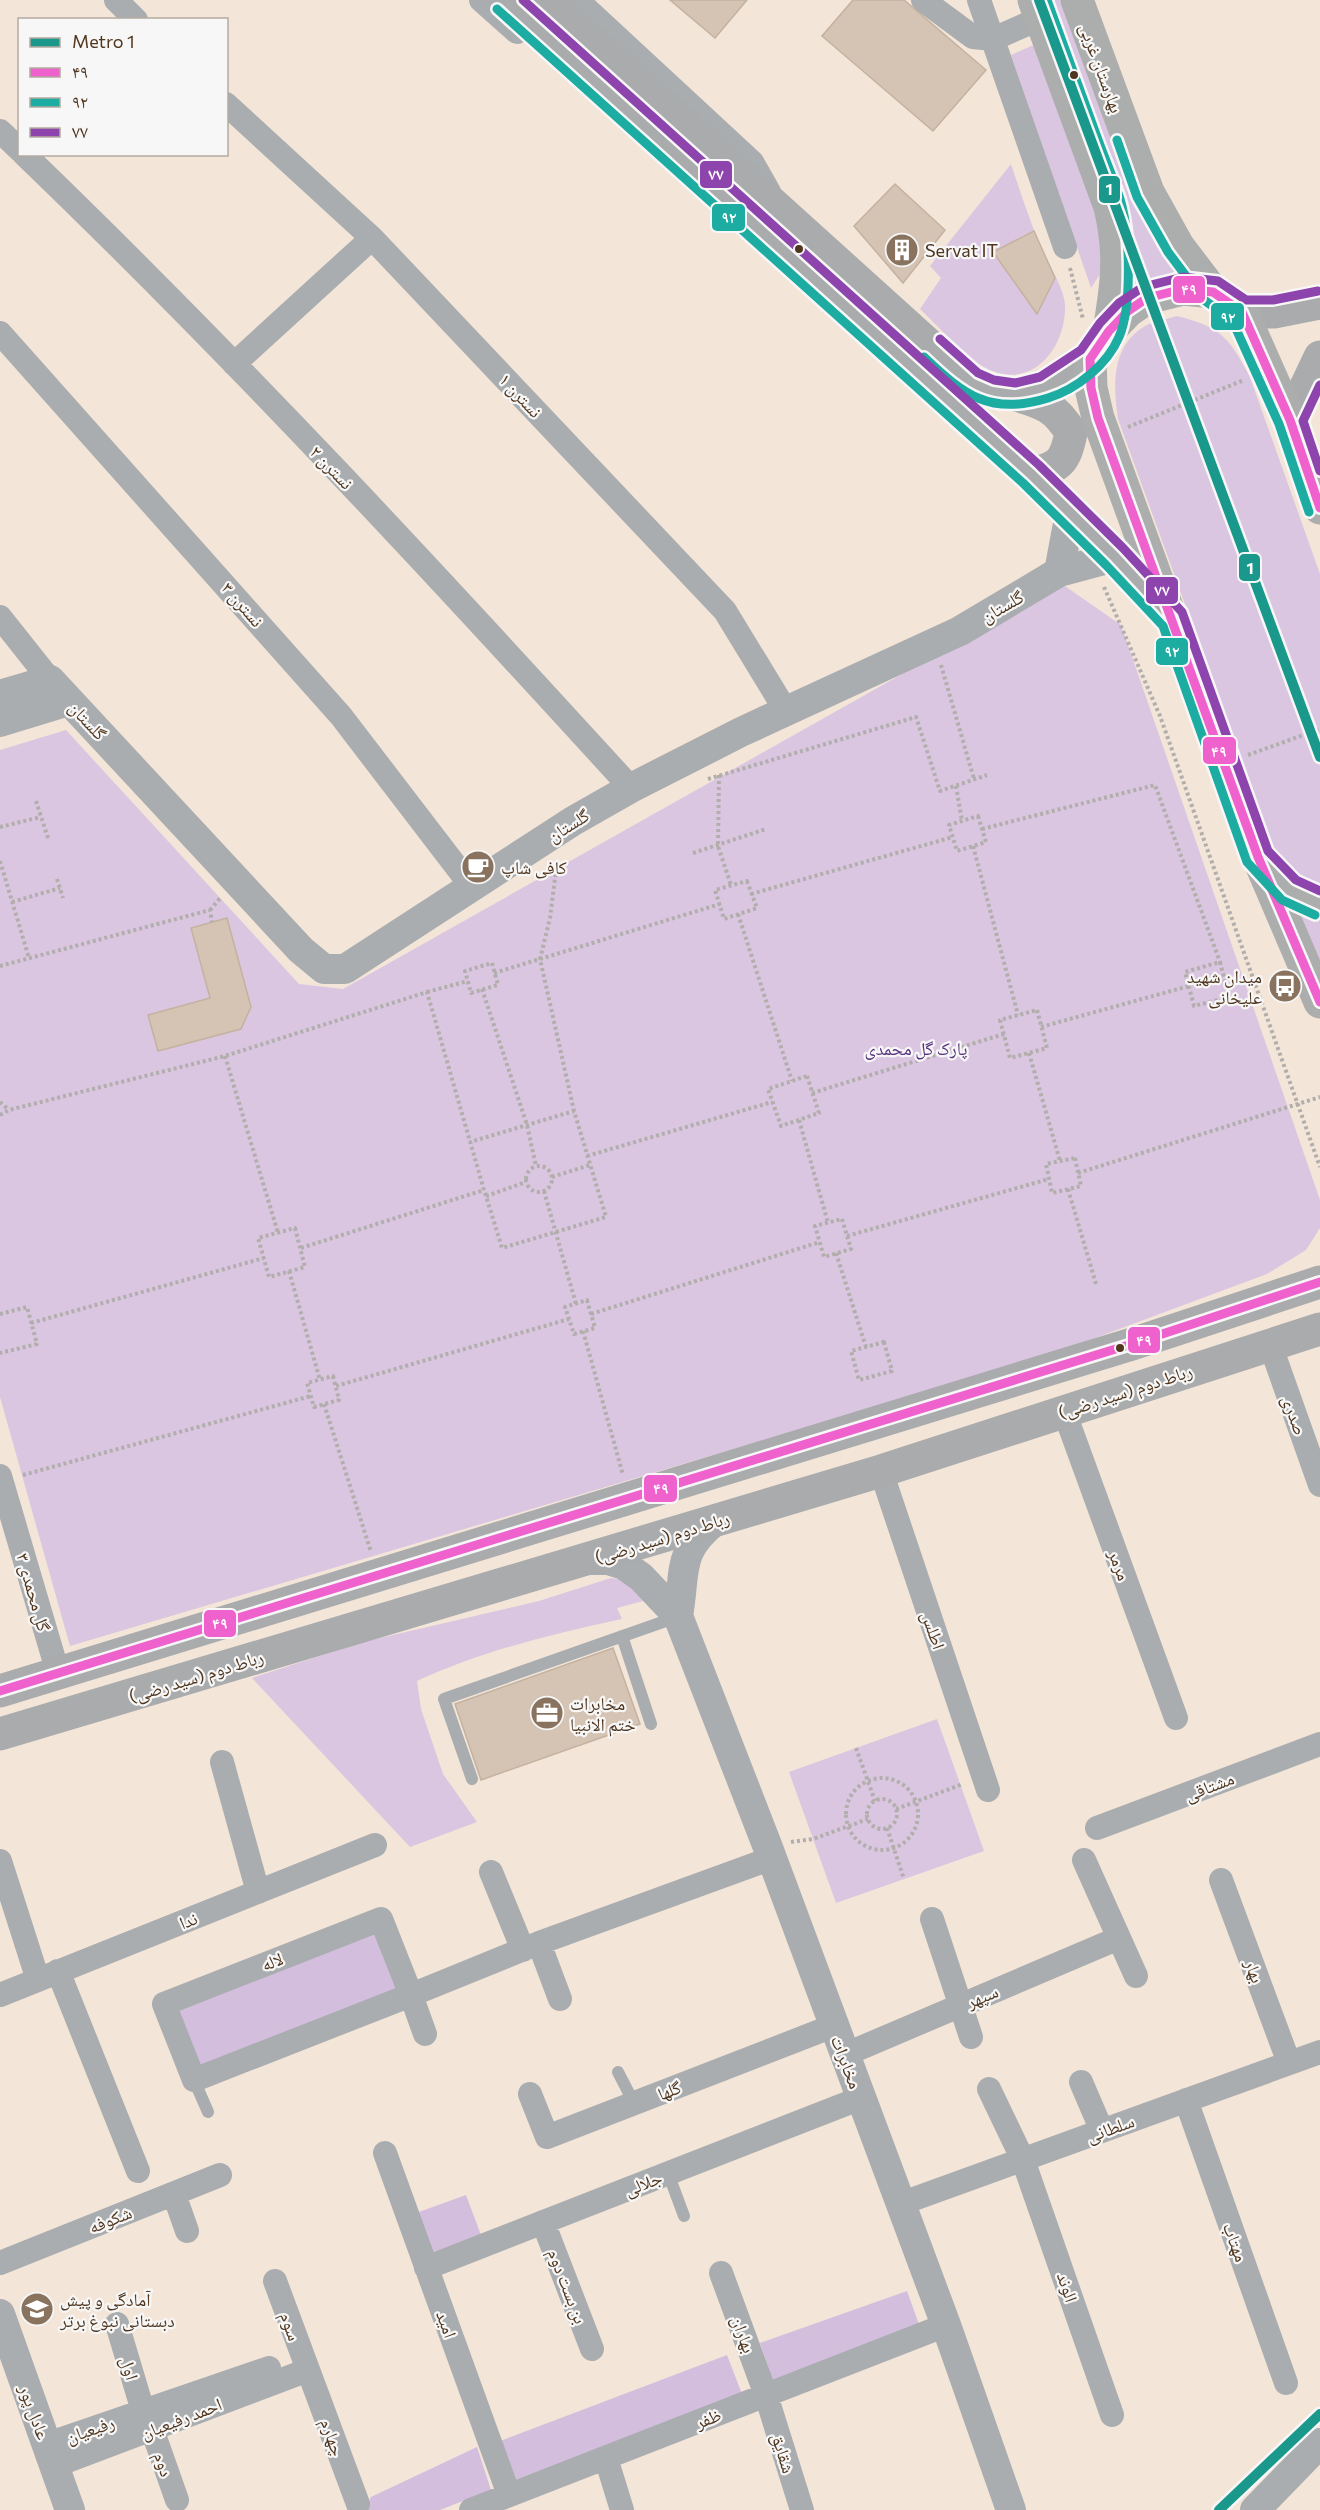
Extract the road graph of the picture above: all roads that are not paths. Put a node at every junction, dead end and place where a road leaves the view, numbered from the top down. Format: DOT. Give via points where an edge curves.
graph roads {
  1 [pos="116,0"];
  2 [pos="481,0"];
  3 [pos="505,0"];
  4 [pos="547,0"];
  5 [pos="577,0"];
  6 [pos="923,0"];
  7 [pos="979,0"];
  8 [pos="1077,0"];
  9 [pos="1037,9"];
  10 [pos="134,18"];
  11 [pos="993,39"];
  12 [pos="228,106"];
  13 [pos="0,131"];
  14 [pos="18,148"];
  15 [pos="26,156"];
  16 [pos="770,220"];
  17 [pos="372,238"];
  18 [pos="1065,247"];
  19 [pos="1213,292"];
  20 [pos="1320,303"];
  21 [pos="1242,312"];
  22 [pos="1109,332"];
  23 [pos="0,333"];
  24 [pos="1320,357"];
  25 [pos="1090,359"];
  26 [pos="234,364"];
  27 [pos="1016,394"];
  28 [pos="1290,420"];
  29 [pos="1030,474"];
  30 [pos="1320,508"];
  31 [pos="1070,513"];
  32 [pos="1105,561"];
  33 [pos="1059,572"];
  34 [pos="0,617"];
  35 [pos="1173,620"];
  36 [pos="60,691"];
  37 [pos="0,695"];
  38 [pos="786,711"];
  39 [pos="0,722"];
  40 [pos="630,788"];
  41 [pos="1258,858"];
  42 [pos="472,887"];
  43 [pos="1320,904"];
  44 [pos="1320,1002"];
  45 [pos="1320,1282"];
  46 [pos="1197,1324"];
  47 [pos="1320,1329"];
  48 [pos="1270,1344"];
  49 [pos="1211,1363"];
  50 [pos="1064,1411"];
  51 [pos="881,1471"];
  52 [pos="11,1476"];
  53 [pos="1320,1485"];
  54 [pos="715,1521"];
  55 [pos="585,1560"];
  56 [pos="678,1616"];
  57 [pos="621,1636"];
  58 [pos="58,1673"];
  59 [pos="0,1691"];
  60 [pos="1176,1718"];
  61 [pos="651,1724"];
  62 [pos="0,1734"];
  63 [pos="1320,1744"];
  64 [pos="222,1762"];
  65 [pos="472,1779"];
  66 [pos="988,1790"];
  67 [pos="1097,1828"];
  68 [pos="375,1845"];
  69 [pos="772,1858"];
  70 [pos="1084,1860"];
  71 [pos="0,1861"];
  72 [pos="490,1872"];
  73 [pos="1221,1880"];
  74 [pos="258,1892"];
  75 [pos="932,1919"];
  76 [pos="1119,1938"];
  77 [pos="531,1946"];
  78 [pos="48,1976"];
  79 [pos="1136,1976"];
  80 [pos="0,1995"];
  81 [pos="411,1995"];
  82 [pos="560,1999"];
  83 [pos="962,2005"];
  84 [pos="833,2026"];
  85 [pos="425,2034"];
  86 [pos="971,2037"];
  87 [pos="1320,2052"];
  88 [pos="844,2055"];
  89 [pos="1289,2063"];
  90 [pos="618,2072"];
  91 [pos="194,2080"];
  92 [pos="1081,2082"];
  93 [pos="989,2089"];
  94 [pos="530,2094"];
  95 [pos="861,2098"];
  96 [pos="1186,2100"];
  97 [pos="634,2103"];
  98 [pos="208,2112"];
  99 [pos="1102,2131"];
  100 [pos="385,2154"];
  101 [pos="1023,2160"];
  102 [pos="138,2171"];
  103 [pos="668,2173"];
  104 [pos="220,2175"];
  105 [pos="174,2194"];
  106 [pos="900,2204"];
  107 [pos="684,2216"];
  108 [pos="543,2222"];
  109 [pos="187,2231"];
  110 [pos="0,2263"];
  111 [pos="426,2268"];
  112 [pos="721,2273"];
  113 [pos="275,2281"];
  114 [pos="0,2314"];
  115 [pos="117,2324"];
  116 [pos="946,2325"];
  117 [pos="592,2349"];
  118 [pos="305,2363"];
  119 [pos="1286,2383"];
  120 [pos="766,2395"];
  121 [pos="1112,2415"];
  122 [pos="147,2420"];
  123 [pos="1320,2443"];
  124 [pos="50,2455"];
  125 [pos="606,2457"];
  126 [pos="509,2495"];
  127 [pos="1283,2499"];
  128 [pos="177,2500"];
  129 [pos="358,2504"];
  130 [pos="70,2510"];
  131 [pos="471,2510"];
  132 [pos="622,2510"];
  133 [pos="802,2510"];
  134 [pos="1011,2510"];
  135 [pos="1255,2510"];
  1 -- 10 [label="street"];
  2 -- 16 [label="street" via="706,200"];
  3 -- 16 [label="main road"];
  4 -- 16 [label="main road"];
  5 -- 16 [label="street" via="752,162"];
  6 -- 11 [label="street" via="973,37"];
  7 -- 11 [label="street"];
  8 -- 19 [label="main road, بهارستان غربی" via="1148,192 1178,246"];
  9 -- 11 [label="street"];
  9 -- 22 [label="main road" via="1110,207 1118,241"];
  11 -- 18 [label="street"];
  12 -- 17 [label="street, نسترن ۱"];
  13 -- 14 [label="street"];
  15 -- 26 [label="street, نسترن ۲"];
  16 -- 27 [label="main road" via="971,383 991,392"];
  16 -- 29 [label="main road"];
  17 -- 26 [label="street"];
  17 -- 38 [label="street, نسترن ۱" via="726,611"];
  19 -- 21 [label="main road"];
  19 -- 22 [label="main road" via="1183,289 1148,298 1128,311"];
  20 -- 21 [label="main road" via="1274,312"];
  21 -- 28 [label="main road"];
  22 -- 25 [label="main road"];
  23 -- 42 [label="street, نسترن ۳" via="341,716"];
  24 -- 28 [label="main road"];
  25 -- 27 [label="main road" via="1045,388"];
  25 -- 35 [label="main road" via="1091,388 1105,436"];
  26 -- 40 [label="street, نسترن ۲" via="429,567"];
  27 -- 29 [label="main road" via="1061,414 1071,433 1066,455 1052,469"];
  28 -- 30 [label="main road"];
  29 -- 31 [label="main road"];
  31 -- 32 [label="main road"];
  31 -- 33 [label="street"];
  32 -- 33 [label="street, گلستان"];
  32 -- 35 [label="main road"];
  33 -- 38 [label="street, گلستان" via="960,631"];
  34 -- 36 [label="street"];
  35 -- 41 [label="main road"];
  36 -- 37 [label="street"];
  36 -- 39 [label="street"];
  36 -- 42 [label="street, گلستان" via="301,950 324,969 345,969"];
  38 -- 40 [label="street, گلستان"];
  40 -- 42 [label="street, گلستان"];
  41 -- 43 [label="main road" via="1289,890"];
  41 -- 44 [label="main road"];
  45 -- 46 [label="main road"];
  46 -- 49 [label="main road" via="1208,1333 1213,1347"];
  46 -- 58 [label="main road"];
  47 -- 48 [label="main road, رباط دوم (سید رضی)"];
  48 -- 49 [label="main road, رباط دوم (سید رضی)"];
  48 -- 53 [label="street, صدری"];
  49 -- 50 [label="main road, رباط دوم (سید رضی)"];
  50 -- 51 [label="main road, رباط دوم (سید رضی)"];
  50 -- 60 [label="street, مرمر"];
  51 -- 54 [label="main road, رباط دوم (سید رضی)"];
  51 -- 66 [label="street, اطلس"];
  52 -- 58 [label="street, گل محمدی ۳"];
  54 -- 55 [label="main road, رباط دوم (سید رضی)"];
  54 -- 56 [label="street" via="697,1535 687,1551"];
  55 -- 56 [label="street" via="624,1565"];
  55 -- 62 [label="main road, رباط دوم (سید رضی)"];
  56 -- 57 [label="lane"];
  56 -- 69 [label="street, مخابرات"];
  57 -- 61 [label="lane"];
  57 -- 65 [label="lane" via="444,1700"];
  58 -- 59 [label="main road"];
  63 -- 67 [label="street, مشتاقی"];
  64 -- 74 [label="street"];
  68 -- 74 [label="street, ندا"];
  69 -- 77 [label="street"];
  69 -- 84 [label="street, مخابرات"];
  70 -- 76 [label="street"];
  71 -- 78 [label="street"];
  72 -- 77 [label="street"];
  73 -- 89 [label="street, بهار"];
  74 -- 78 [label="street, ندا"];
  75 -- 83 [label="street"];
  76 -- 79 [label="street"];
  76 -- 83 [label="street, سپهر"];
  77 -- 81 [label="street"];
  77 -- 82 [label="street"];
  78 -- 80 [label="street, ندا"];
  78 -- 102 [label="street"];
  81 -- 85 [label="street, لاله"];
  81 -- 91 [label="street"];
  81 -- 91 [label="street, لاله" via="381,1919 359,1927 164,2004"];
  83 -- 86 [label="street"];
  83 -- 88 [label="street, سپهر"];
  84 -- 88 [label="street, مخابرات"];
  84 -- 97 [label="street, گلها"];
  87 -- 89 [label="street, سلطانی"];
  88 -- 95 [label="street, مخابرات"];
  89 -- 96 [label="street, سلطانی"];
  90 -- 97 [label="lane"];
  91 -- 98 [label="lane, لاله"];
  92 -- 99 [label="street"];
  93 -- 101 [label="street, الوند"];
  94 -- 97 [label="street, گلها" via="547,2137"];
  95 -- 103 [label="street, جلالی"];
  95 -- 106 [label="street, مخابرات"];
  96 -- 99 [label="street, سلطانی"];
  96 -- 119 [label="street, مهتاب"];
  99 -- 101 [label="street, سلطانی"];
  100 -- 111 [label="street, امید"];
  101 -- 106 [label="street, سلطانی"];
  101 -- 121 [label="street, الوند"];
  103 -- 107 [label="lane"];
  103 -- 108 [label="street, جلالی"];
  104 -- 105 [label="street, شکوفه"];
  105 -- 109 [label="street"];
  105 -- 110 [label="street, شکوفه"];
  106 -- 116 [label="street, مخابرات"];
  108 -- 111 [label="street, جلالی"];
  108 -- 117 [label="street, بن بست دوم"];
  111 -- 126 [label="street, امید"];
  112 -- 120 [label="street, بهاران"];
  113 -- 118 [label="street, سوم"];
  114 -- 124 [label="street, عادل پور"];
  115 -- 122 [label="street, اول"];
  116 -- 120 [label="street, ظفر"];
  116 -- 134 [label="street, مخابرات"];
  118 -- 122 [label="street, احمد رفیعیان"];
  118 -- 129 [label="street, چهارم"];
  120 -- 125 [label="street, ظفر"];
  120 -- 133 [label="street, شقایق"];
  122 -- 124 [label="street, احمد رفیعیان"];
  122 -- 128 [label="street, دوم"];
  123 -- 127 [label="street"];
  124 -- 130 [label="street, عادل پور"];
  125 -- 126 [label="street, ظفر"];
  125 -- 132 [label="street"];
  126 -- 131 [label="street, ظفر"];
  127 -- 135 [label="street"];
}
